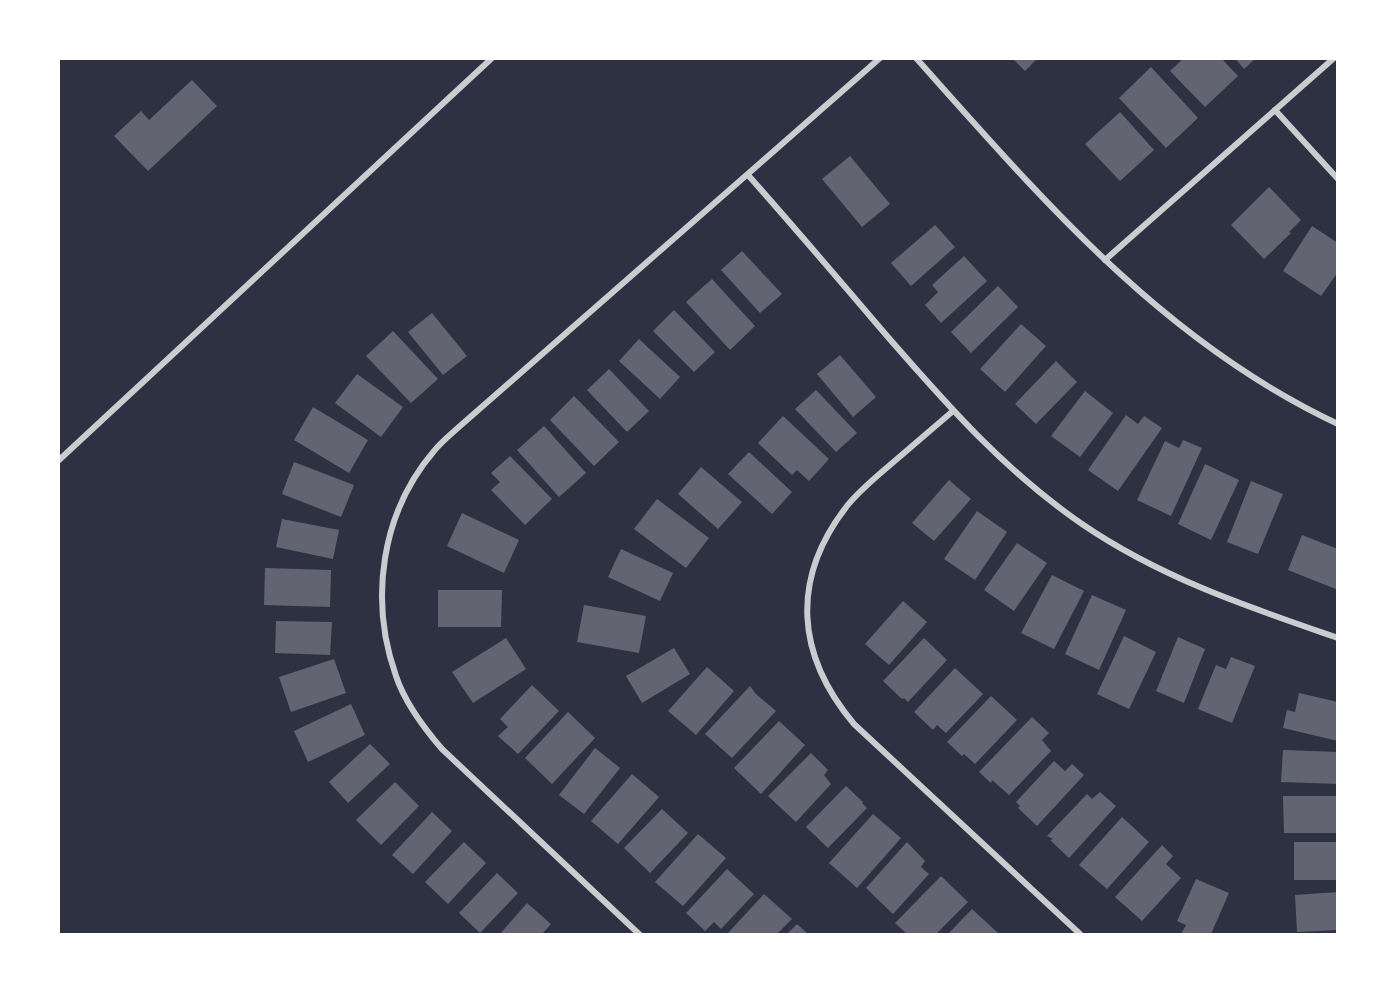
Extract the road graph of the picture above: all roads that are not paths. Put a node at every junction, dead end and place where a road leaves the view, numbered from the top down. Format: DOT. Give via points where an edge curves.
graph roads {
  1 [pos="492,58"];
  2 [pos="880,58"];
  3 [pos="916,58"];
  4 [pos="1334,58"];
  5 [pos="1275,110"];
  6 [pos="748,175"];
  7 [pos="1338,179"];
  8 [pos="1105,260"];
  9 [pos="953,411"];
  10 [pos="1338,424"];
  11 [pos="58,461"];
  12 [pos="1338,638"];
  13 [pos="639,934"];
  14 [pos="1080,934"];
  1 -- 11 [label="street"];
  2 -- 6 [label="street"];
  3 -- 8 [label="street" via="1034,190"];
  4 -- 5 [label="street"];
  5 -- 7 [label="street"];
  5 -- 8 [label="street"];
  6 -- 9 [label="street"];
  6 -- 13 [label="street" via="434,450 406,492 385,553 382,616 388,647 396,676 425,730"];
  8 -- 10 [label="street" via="1163,312 1221,356"];
  9 -- 12 [label="street" via="1020,477 1084,526 1121,548 1218,596"];
  9 -- 14 [label="street" via="861,490 837,521 818,559 806,605 812,647 828,689 854,724"];
}
